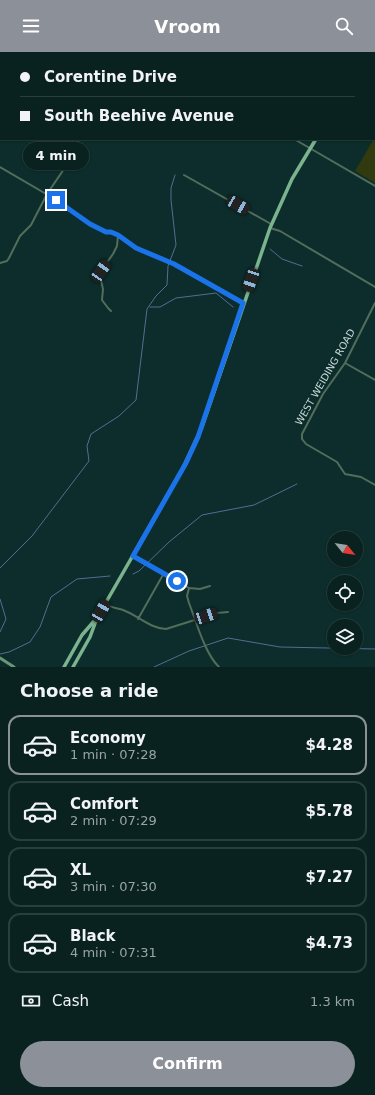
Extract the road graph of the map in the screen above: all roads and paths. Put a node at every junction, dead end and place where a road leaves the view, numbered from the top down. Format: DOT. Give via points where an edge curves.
graph roads {
  1 [pos="78,140"];
  2 [pos="296,140"];
  3 [pos="315,140"];
  4 [pos="310,148"];
  5 [pos="0,167"];
  6 [pos="184,175"];
  7 [pos="375,186"];
  8 [pos="47,194"];
  9 [pos="270,226"];
  10 [pos="118,235"];
  11 [pos="0,263"];
  12 [pos="375,287"];
  13 [pos="243,303"];
  14 [pos="375,303"];
  15 [pos="111,311"];
  16 [pos="345,363"];
  17 [pos="375,380"];
  18 [pos="375,485"];
  19 [pos="133,556"];
  20 [pos="164,573"];
  21 [pos="210,586"];
  22 [pos="190,588"];
  23 [pos="105,604"];
  24 [pos="228,612"];
  25 [pos="97,618"];
  26 [pos="138,619"];
  27 [pos="196,620"];
  28 [pos="0,658"];
  29 [pos="14,667"];
  30 [pos="64,667"];
  31 [pos="73,667"];
  32 [pos="219,667"];
  1 -- 8 [label="street" via="64,169"];
  2 -- 4 [label="street"];
  3 -- 4 [label="main road"];
  4 -- 7 [label="street"];
  4 -- 9 [label="main road"];
  5 -- 8 [label="street"];
  6 -- 9 [label="street"];
  8 -- 10 [label="street" via="90,224"];
  8 -- 11 [label="street" via="31,225 20,236 7,261"];
  9 -- 12 [label="street"];
  9 -- 13 [label="main road"];
  10 -- 13 [label="street" via="136,248 174,264"];
  10 -- 15 [label="street" via="117,246 100,276 102,300"];
  13 -- 19 [label="main road" via="198,437"];
  14 -- 16 [label="street, WEST WEIDING ROAD"];
  16 -- 17 [label="street"];
  16 -- 18 [label="street, WEST WEIDING ROAD" via="321,397 304,429 302,439 337,462 345,474 361,477"];
  19 -- 20 [label="street"];
  19 -- 23 [label="main road"];
  20 -- 22 [label="street"];
  20 -- 26 [label="street"];
  21 -- 22 [label="street"];
  22 -- 27 [label="street" via="187,596"];
  23 -- 25 [label="main road"];
  23 -- 26 [label="street" via="124,610"];
  24 -- 27 [label="street"];
  25 -- 30 [label="main road" via="82,635"];
  25 -- 31 [label="main road" via="90,637"];
  26 -- 27 [label="street" via="153,627 166,629"];
  27 -- 32 [label="street" via="208,651"];
  28 -- 29 [label="street"];
}
